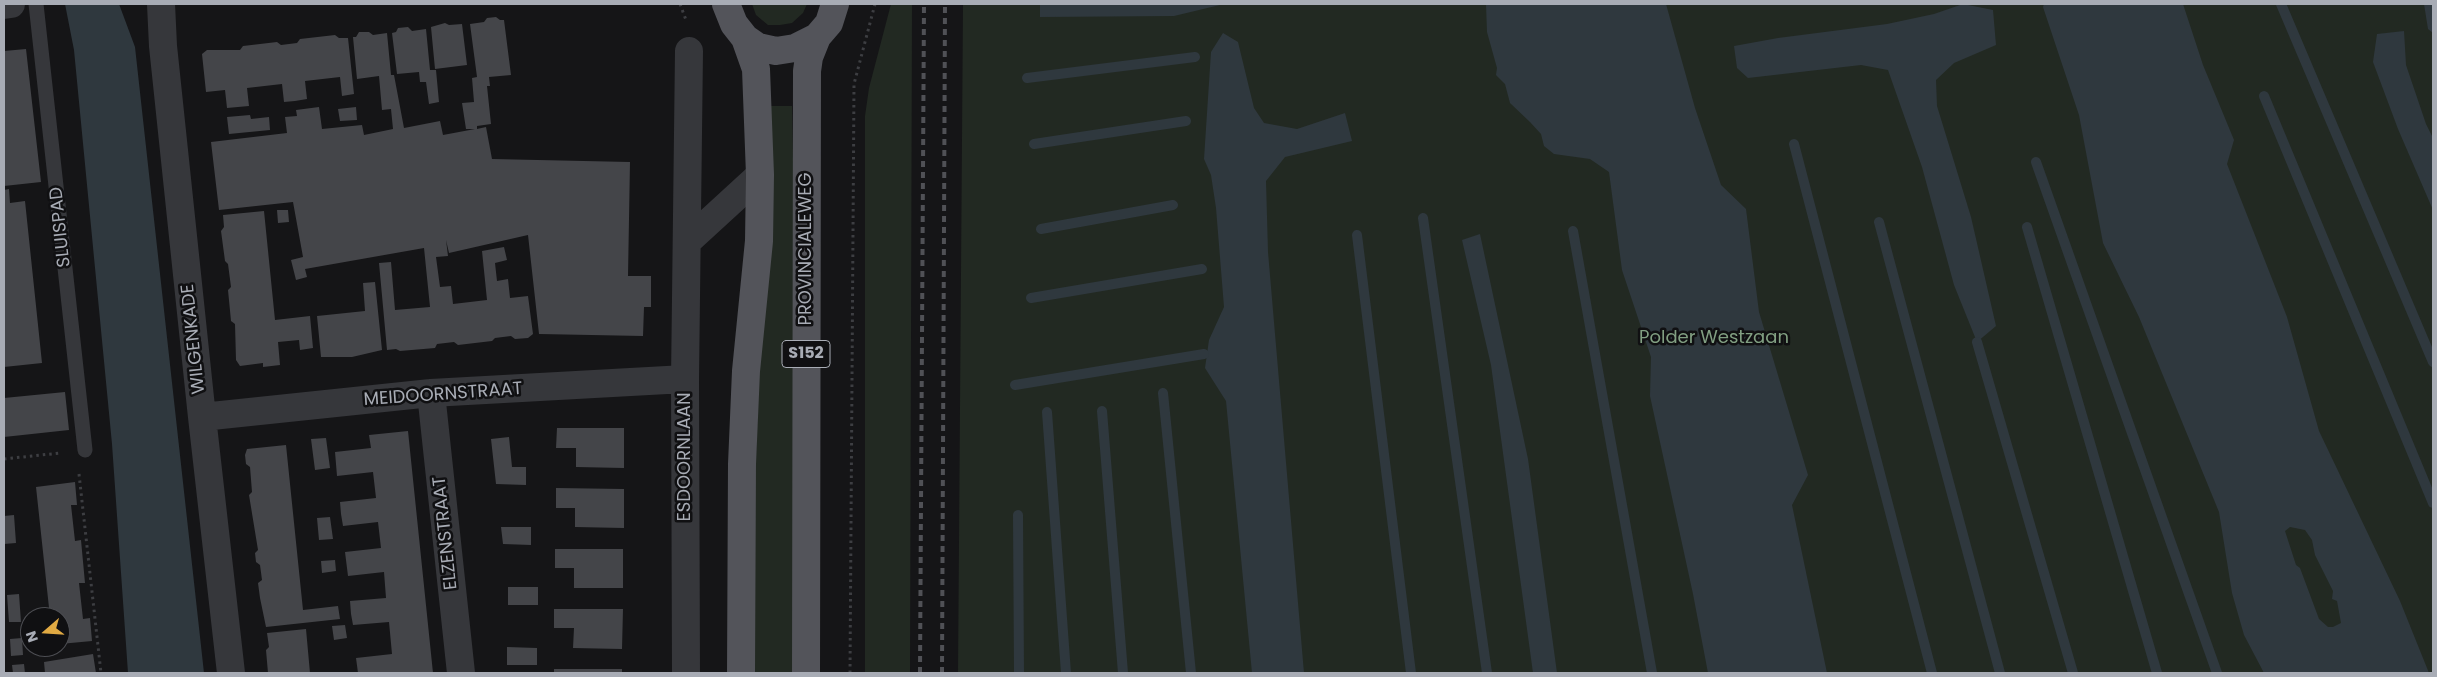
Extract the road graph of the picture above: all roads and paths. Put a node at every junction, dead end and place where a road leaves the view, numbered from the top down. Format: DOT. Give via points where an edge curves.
graph roads {
  1 [pos="11,4"];
  2 [pos="36,4"];
  3 [pos="161,4"];
  4 [pos="726,4"];
  5 [pos="835,4"];
  6 [pos="874,4"];
  7 [pos="4,5"];
  8 [pos="817,37"];
  9 [pos="745,38"];
  10 [pos="689,51"];
  11 [pos="760,176"];
  12 [pos="688,241"];
  13 [pos="685,379"];
  14 [pos="431,394"];
  15 [pos="202,417"];
  16 [pos="81,450"];
  17 [pos="4,458"];
  18 [pos="101,673"];
  19 [pos="231,673"];
  20 [pos="461,673"];
  21 [pos="686,673"];
  22 [pos="741,673"];
  23 [pos="806,673"];
  24 [pos="850,673"];
  1 -- 7 [label="street"];
  2 -- 16 [label="lane, SLUISPAD"];
  3 -- 15 [label="street, WILGENKADE"];
  4 -- 9 [label="main road, S152" via="734,24"];
  5 -- 8 [label="main road, S152" via="829,23"];
  6 -- 24 [label="path" via="854,84"];
  8 -- 9 [label="main road, S152" via="795,48 776,52 758,48"];
  8 -- 23 [label="main road, PROVINCIALEWEG / S152" via="806,71"];
  9 -- 11 [label="main road, S152" via="756,69"];
  10 -- 12 [label="street, ESDOORNLAAN"];
  11 -- 12 [label="street"];
  11 -- 22 [label="main road, S152" via="759,241 746,372 742,464"];
  12 -- 13 [label="street, ESDOORNLAAN"];
  13 -- 14 [label="street, MEIDOORNSTRAAT"];
  13 -- 21 [label="street, ESDOORNLAAN"];
  14 -- 15 [label="street, MEIDOORNSTRAAT"];
  14 -- 20 [label="street, ELZENSTRAAT"];
  15 -- 19 [label="street, WILGENKADE"];
  16 -- 17 [label="path"];
  16 -- 18 [label="path"];
}
